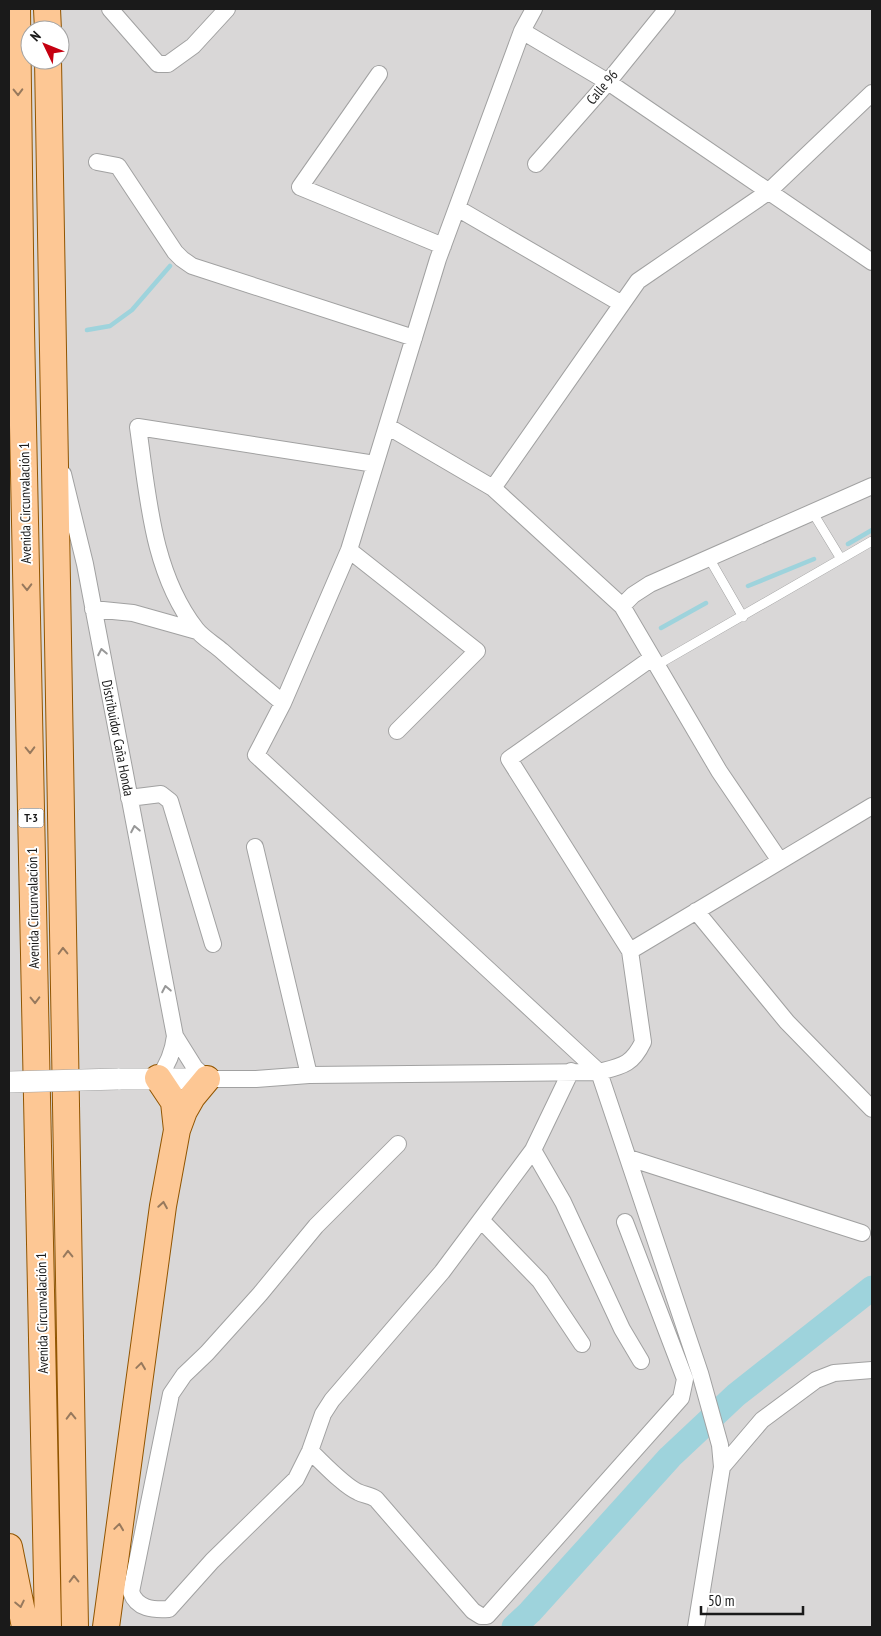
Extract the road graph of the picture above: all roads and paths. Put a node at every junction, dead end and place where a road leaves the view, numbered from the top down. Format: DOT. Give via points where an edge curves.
graph roads {
  1 [pos="17,9"];
  2 [pos="110,9"];
  3 [pos="227,9"];
  4 [pos="534,9"];
  5 [pos="666,9"];
  6 [pos="522,31"];
  7 [pos="48,70"];
  8 [pos="379,74"];
  9 [pos="608,82"];
  10 [pos="872,93"];
  11 [pos="97,162"];
  12 [pos="536,164"];
  13 [pos="768,192"];
  14 [pos="457,208"];
  15 [pos="443,246"];
  16 [pos="872,262"];
  17 [pos="15,274"];
  18 [pos="622,304"];
  19 [pos="22,329"];
  20 [pos="414,338"];
  21 [pos="387,426"];
  22 [pos="56,440"];
  23 [pos="9,450"];
  24 [pos="375,464"];
  25 [pos="9,482"];
  26 [pos="872,486"];
  27 [pos="493,488"];
  28 [pos="813,513"];
  29 [pos="872,541"];
  30 [pos="350,550"];
  31 [pos="709,558"];
  32 [pos="841,559"];
  33 [pos="622,606"];
  34 [pos="93,609"];
  35 [pos="743,617"];
  36 [pos="197,631"];
  37 [pos="654,662"];
  38 [pos="283,703"];
  39 [pos="397,731"];
  40 [pos="129,798"];
  41 [pos="872,806"];
  42 [pos="255,847"];
  43 [pos="780,861"];
  44 [pos="696,911"];
  45 [pos="213,944"];
  46 [pos="630,951"];
  47 [pos="175,1036"];
  48 [pos="571,1071"];
  49 [pos="599,1072"];
  50 [pos="309,1075"];
  51 [pos="158,1078"];
  52 [pos="207,1079"];
  53 [pos="9,1082"];
  54 [pos="872,1109"];
  55 [pos="177,1130"];
  56 [pos="398,1144"];
  57 [pos="532,1150"];
  58 [pos="629,1158"];
  59 [pos="481,1220"];
  60 [pos="625,1222"];
  61 [pos="862,1233"];
  62 [pos="582,1344"];
  63 [pos="640,1361"];
  64 [pos="872,1370"];
  65 [pos="310,1451"];
  66 [pos="722,1467"];
  67 [pos="9,1547"];
  68 [pos="25,1627"];
  69 [pos="48,1627"];
  70 [pos="75,1627"];
  71 [pos="106,1627"];
  72 [pos="696,1627"];
  1 -- 17 [label="main road, Avenida Circunvalación 1 / T-3, one-way"];
  2 -- 3 [label="street" via="158,64 168,64 192,46"];
  4 -- 6 [label="street"];
  5 -- 9 [label="street, Calle 96"];
  6 -- 9 [label="street"];
  6 -- 14 [label="street"];
  7 -- 22 [label="main road, Avenida Circunvalación 1 / T-3"];
  8 -- 15 [label="street" via="300,187"];
  9 -- 12 [label="street, Calle 96"];
  9 -- 13 [label="street"];
  10 -- 13 [label="street"];
  11 -- 20 [label="street" via="118,166 175,252 192,266"];
  13 -- 16 [label="street"];
  13 -- 18 [label="street" via="638,281"];
  14 -- 15 [label="street"];
  14 -- 18 [label="street"];
  15 -- 20 [label="street"];
  17 -- 19 [label="main road, Avenida Circunvalación 1 / T-3"];
  18 -- 27 [label="street"];
  19 -- 23 [label="main road"];
  19 -- 69 [label="main road, Avenida Circunvalación 1 / T-3, one-way"];
  20 -- 21 [label="street"];
  21 -- 24 [label="street"];
  21 -- 27 [label="street"];
  22 -- 34 [label="street, Distribuidor Caña Honda"];
  70 -- 22 [label="main road, Avenida Circunvalación 1 / T-3, one-way"];
  23 -- 25 [label="main road"];
  24 -- 30 [label="street"];
  24 -- 36 [label="street" via="138,427 157,544 166,574"];
  26 -- 28 [label="street"];
  27 -- 33 [label="street"];
  28 -- 31 [label="street"];
  28 -- 32 [label="lane"];
  29 -- 32 [label="lane"];
  30 -- 38 [label="street"];
  30 -- 39 [label="street" via="477,651"];
  31 -- 33 [label="street" via="650,584"];
  31 -- 35 [label="lane"];
  32 -- 35 [label="lane"];
  33 -- 37 [label="street"];
  34 -- 36 [label="street" via="133,613"];
  40 -- 34 [label="street, Distribuidor Caña Honda, one-way"];
  35 -- 37 [label="lane"];
  36 -- 38 [label="street"];
  37 -- 43 [label="street" via="719,771"];
  37 -- 46 [label="street" via="509,759"];
  38 -- 49 [label="street" via="256,756"];
  40 -- 45 [label="street" via="161,794 170,801"];
  47 -- 40 [label="street, Distribuidor Caña Honda, one-way"];
  41 -- 43 [label="street"];
  42 -- 50 [label="street"];
  43 -- 44 [label="street"];
  44 -- 46 [label="street"];
  44 -- 54 [label="street" via="787,1022"];
  46 -- 49 [label="street" via="643,1042 626,1065"];
  47 -- 51 [label="street, Distribuidor Caña Honda" via="174,1050"];
  47 -- 52 [label="street, Distribuidor Caña Honda" via="194,1068"];
  48 -- 49 [label="street"];
  48 -- 50 [label="street"];
  48 -- 57 [label="street"];
  49 -- 58 [label="street"];
  50 -- 52 [label="street"];
  51 -- 52 [label="street"];
  51 -- 53 [label="street, bridge"];
  51 -- 55 [label="main road" via="174,1102"];
  52 -- 55 [label="main road" via="192,1097"];
  71 -- 55 [label="main road, one-way" via="163,1206"];
  56 -- 65 [label="street" via="316,1226 260,1294 184,1375 171,1394 138,1548 131,1592 134,1600 157,1610 169,1609 212,1560 296,1480"];
  57 -- 59 [label="street"];
  57 -- 63 [label="street" via="563,1202"];
  58 -- 61 [label="street"];
  58 -- 66 [label="street" via="700,1373 720,1445"];
  59 -- 62 [label="street" via="540,1281"];
  59 -- 65 [label="street" via="442,1272 332,1400 323,1414"];
  60 -- 65 [label="street" via="685,1379 684,1390 681,1398 488,1616 473,1611 376,1499 348,1486"];
  64 -- 66 [label="street" via="834,1373 816,1380 762,1420"];
  66 -- 72 [label="street"];
  67 -- 68 [label="main road, one-way"];
}
